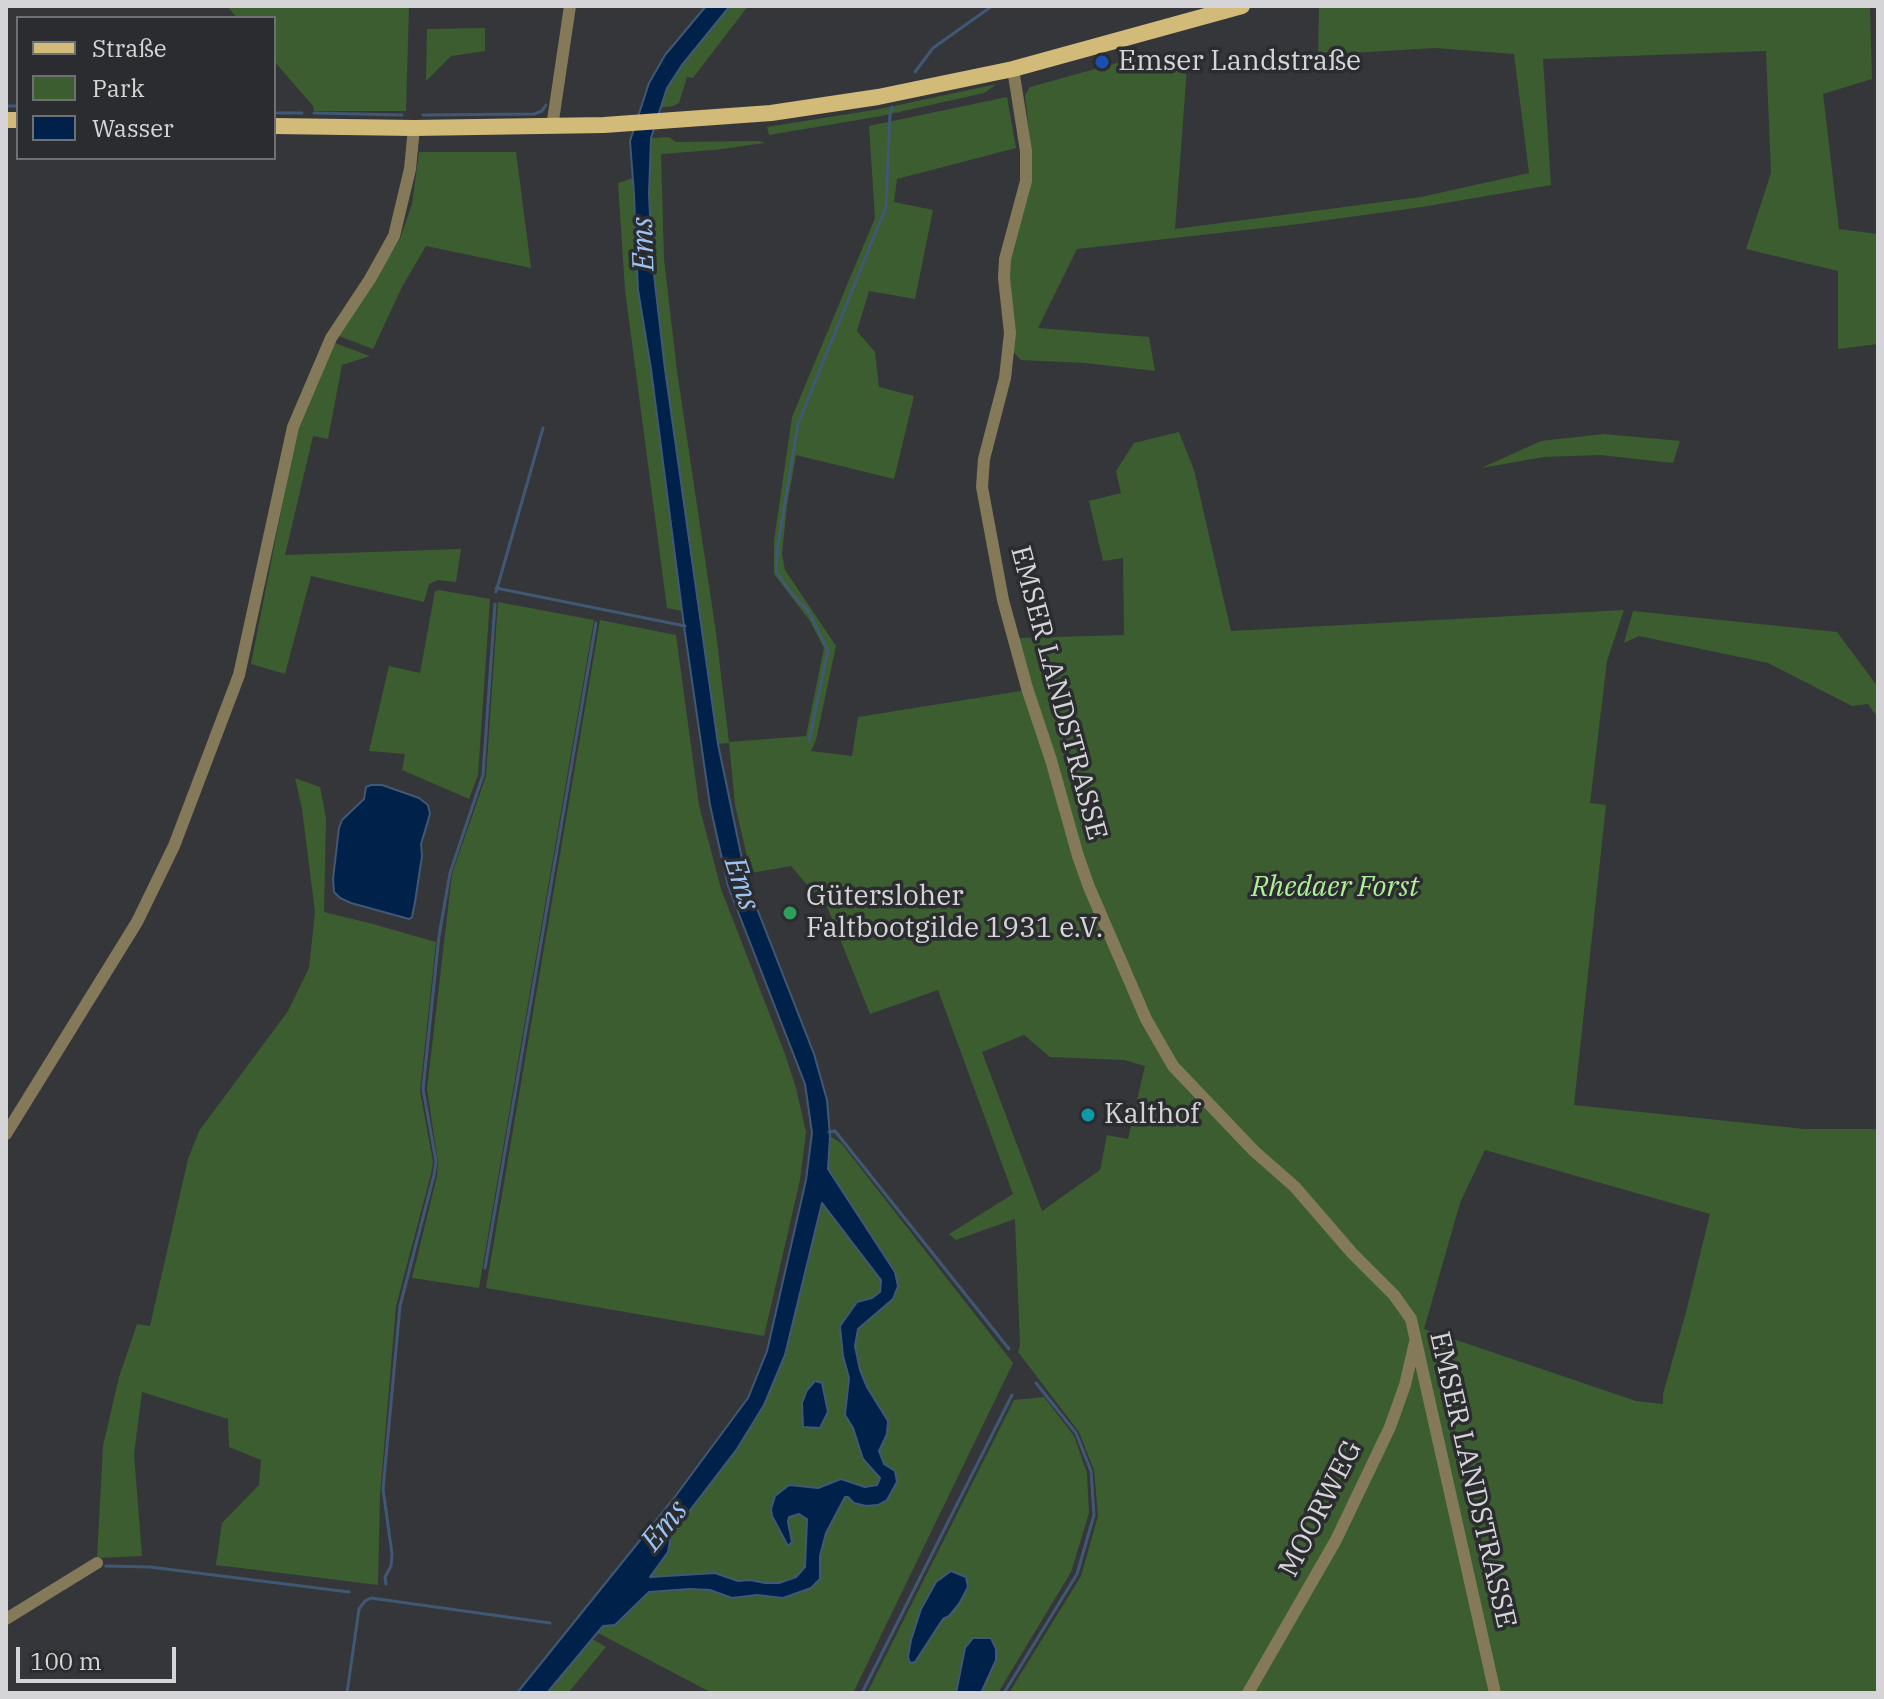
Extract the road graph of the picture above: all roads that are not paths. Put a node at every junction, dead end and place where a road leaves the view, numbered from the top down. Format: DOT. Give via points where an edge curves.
graph roads {
  1 [pos="570,6"];
  2 [pos="1242,6"];
  3 [pos="1013,69"];
  4 [pos="276,126"];
  5 [pos="552,127"];
  6 [pos="414,128"];
  7 [pos="6,1134"];
  8 [pos="1416,1339"];
  9 [pos="97,1563"];
  10 [pos="6,1619"];
  11 [pos="1248,1693"];
  12 [pos="1495,1693"];
  1 -- 5 [label="street"];
  2 -- 3 [label="main road"];
  3 -- 5 [label="main road" via="771,113"];
  3 -- 8 [label="street, EMSER LANDSTRASSE" via="1026,181 1005,259 1010,333 982,487 1003,600 1078,856 1146,1019 1173,1066 1394,1295 1411,1319"];
  4 -- 6 [label="main road"];
  5 -- 6 [label="main road"];
  6 -- 7 [label="street" via="394,236 331,338 293,427 239,675 174,846 137,922"];
  8 -- 11 [label="street, MOORWEG" via="1390,1427 1336,1540"];
  8 -- 12 [label="street, EMSER LANDSTRASSE"];
  9 -- 10 [label="street"];
}
